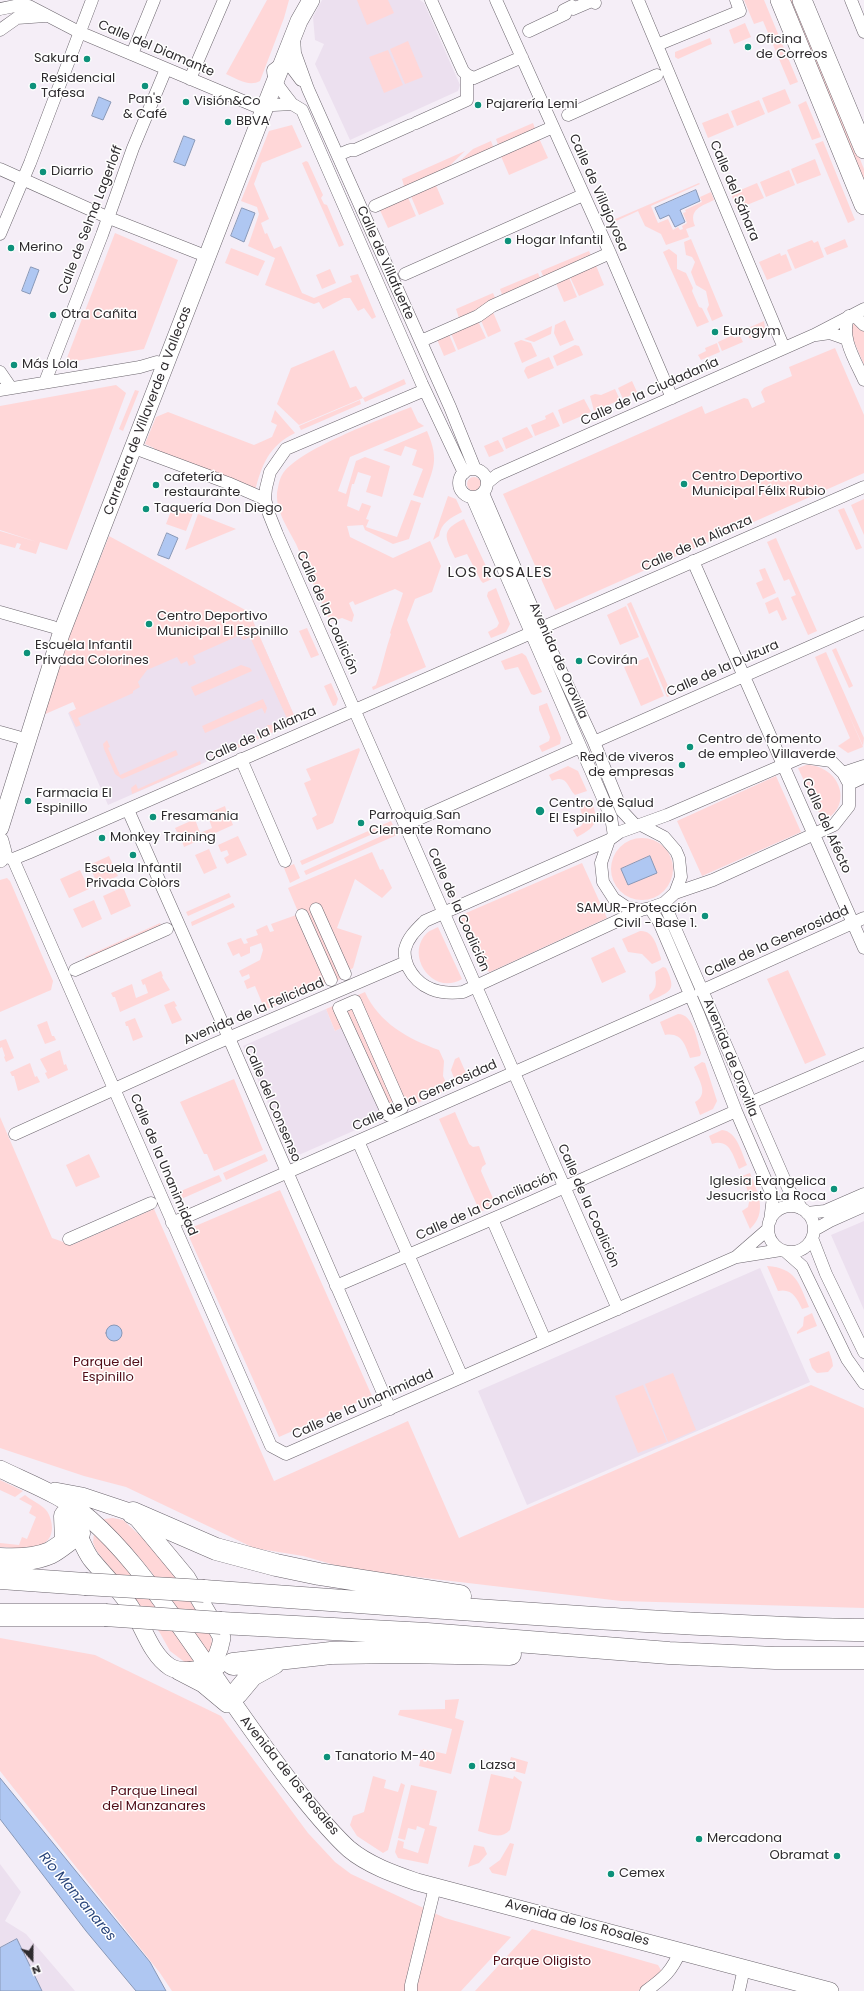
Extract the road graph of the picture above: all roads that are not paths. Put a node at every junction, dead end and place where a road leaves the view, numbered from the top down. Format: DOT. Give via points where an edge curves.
graph roads {
  1 [pos="92,0"];
  2 [pos="154,0"];
  3 [pos="224,0"];
  4 [pos="303,0"];
  5 [pos="311,0"];
  6 [pos="430,0"];
  7 [pos="496,0"];
  8 [pos="638,0"];
  9 [pos="736,0"];
  10 [pos="780,0"];
  11 [pos="802,0"];
  12 [pos="851,0"];
  13 [pos="25,2"];
  14 [pos="595,3"];
  15 [pos="5,8"];
  16 [pos="46,16"];
  17 [pos="0,17"];
  18 [pos="0,30"];
  19 [pos="529,31"];
  20 [pos="79,32"];
  21 [pos="864,32"];
  22 [pos="294,37"];
  23 [pos="657,45"];
  24 [pos="132,54"];
  25 [pos="522,57"];
  26 [pos="166,69"];
  27 [pos="277,72"];
  28 [pos="467,75"];
  29 [pos="657,76"];
  30 [pos="190,79"];
  31 [pos="308,90"];
  32 [pos="292,104"];
  33 [pos="260,107"];
  34 [pos="568,116"];
  35 [pos="553,127"];
  36 [pos="864,149"];
  37 [pos="338,155"];
  38 [pos="0,169"];
  39 [pos="23,179"];
  40 [pos="583,195"];
  41 [pos="864,205"];
  42 [pos="375,206"];
  43 [pos="108,218"];
  44 [pos="0,234"];
  45 [pos="198,253"];
  46 [pos="610,253"];
  47 [pos="405,274"];
  48 [pos="864,309"];
  49 [pos="849,316"];
  50 [pos="864,325"];
  51 [pos="814,335"];
  52 [pos="847,339"];
  53 [pos="421,341"];
  54 [pos="784,348"];
  55 [pos="157,362"];
  56 [pos="0,372"];
  57 [pos="863,375"];
  58 [pos="45,382"];
  59 [pos="6,389"];
  60 [pos="425,390"];
  61 [pos="672,398"];
  62 [pos="134,448"];
  63 [pos="478,482"];
  64 [pos="864,487"];
  65 [pos="265,500"];
  66 [pos="693,561"];
  67 [pos="0,612"];
  68 [pos="864,623"];
  69 [pos="53,627"];
  70 [pos="536,630"];
  71 [pos="744,675"];
  72 [pos="354,709"];
  73 [pos="0,732"];
  74 [pos="18,737"];
  75 [pos="594,742"];
  76 [pos="580,747"];
  77 [pos="241,759"];
  78 [pos="783,764"];
  79 [pos="864,766"];
  80 [pos="843,773"];
  81 [pos="864,777"];
  82 [pos="849,784"];
  83 [pos="0,800"];
  84 [pos="128,810"];
  85 [pos="405,825"];
  86 [pos="638,826"];
  87 [pos="0,828"];
  88 [pos="815,834"];
  89 [pos="611,838"];
  90 [pos="4,854"];
  91 [pos="285,861"];
  92 [pos="675,893"];
  93 [pos="664,903"];
  94 [pos="316,909"];
  95 [pos="646,909"];
  96 [pos="444,912"];
  97 [pos="302,915"];
  98 [pos="858,921"];
  99 [pos="167,929"];
  100 [pos="864,948"];
  101 [pos="406,962"];
  102 [pos="75,970"];
  103 [pos="345,974"];
  104 [pos="331,980"];
  105 [pos="476,985"];
  106 [pos="696,993"];
  107 [pos="349,1002"];
  108 [pos="229,1038"];
  109 [pos="864,1054"];
  110 [pos="514,1072"];
  111 [pos="115,1089"];
  112 [pos="750,1103"];
  113 [pos="736,1111"];
  114 [pos="15,1134"];
  115 [pos="358,1141"];
  116 [pos="286,1173"];
  117 [pos="565,1187"];
  118 [pos="864,1194"];
  119 [pos="151,1203"];
  120 [pos="864,1206"];
  121 [pos="805,1211"];
  122 [pos="492,1219"];
  123 [pos="172,1222"];
  124 [pos="769,1225"];
  125 [pos="813,1234"];
  126 [pos="69,1239"];
  127 [pos="783,1251"];
  128 [pos="408,1255"];
  129 [pos="736,1257"];
  130 [pos="336,1286"];
  131 [pos="618,1309"];
  132 [pos="545,1340"];
  133 [pos="862,1346"];
  134 [pos="462,1377"];
  135 [pos="864,1383"];
  136 [pos="390,1409"];
  137 [pos="0,1469"];
  138 [pos="43,1489"];
  139 [pos="126,1510"];
  140 [pos="65,1516"];
  141 [pos="78,1531"];
  142 [pos="0,1559"];
  143 [pos="0,1578"];
  144 [pos="0,1614"];
  145 [pos="864,1623"];
  146 [pos="710,1625"];
  147 [pos="800,1629"];
  148 [pos="221,1630"];
  149 [pos="864,1630"];
  150 [pos="669,1653"];
  151 [pos="290,1658"];
  152 [pos="775,1658"];
  153 [pos="864,1658"];
  154 [pos="232,1664"];
  155 [pos="209,1667"];
  156 [pos="171,1668"];
  157 [pos="864,1668"];
  158 [pos="238,1703"];
  159 [pos="435,1887"];
  160 [pos="681,1950"];
  161 [pos="744,1968"];
  162 [pos="411,1991"];
  163 [pos="646,1991"];
  164 [pos="739,1991"];
  165 [pos="830,1991"];
  1 -- 20 [label="street"];
  2 -- 24 [label="street"];
  3 -- 30 [label="street"];
  4 -- 27 [label="main road, Carretera de Villaverde a Vallecas"];
  5 -- 22 [label="main road, Carretera de Villaverde a Vallecas" via="299,21"];
  6 -- 28 [label="street"];
  7 -- 25 [label="street, Calle de Villajoyosa"];
  8 -- 23 [label="street, Calle del Sáhara"];
  9 -- 23 [label="street" via="740,11"];
  10 -- 41 [label="main road"];
  11 -- 36 [label="main road"];
  12 -- 21 [label="street"];
  13 -- 15 [label="street"];
  13 -- 16 [label="street, Calle del Diamante"];
  14 -- 19 [label="street" via="594,0 573,9 572,6 564,10 566,14"];
  15 -- 17 [label="street"];
  16 -- 18 [label="street" via="17,18"];
  16 -- 20 [label="street, Calle del Diamante"];
  20 -- 24 [label="street, Calle del Diamante"];
  20 -- 39 [label="street"];
  22 -- 27 [label="main road, Carretera de Villaverde a Vallecas"];
  22 -- 31 [label="street, Calle de Villafuerte" via="295,53"];
  23 -- 54 [label="street, Calle del Sáhara"];
  24 -- 26 [label="street, Calle del Diamante"];
  25 -- 28 [label="street" via="474,78"];
  25 -- 35 [label="street, Calle de Villajoyosa"];
  26 -- 30 [label="street, Calle del Diamante"];
  26 -- 43 [label="street, Calle de Selma Lagerloff" via="133,148"];
  27 -- 31 [label="street, Calle de Villafuerte" via="286,65 292,68"];
  27 -- 32 [label="street, Calle de Villafuerte"];
  27 -- 33 [label="main road, Carretera de Villaverde a Vallecas"];
  28 -- 37 [label="street" via="467,100 355,150"];
  29 -- 34 [label="street"];
  30 -- 33 [label="street, Calle del Diamante"];
  31 -- 37 [label="street, Calle de Villafuerte"];
  32 -- 33 [label="street"];
  32 -- 60 [label="street, Calle de Villafuerte" via="302,110"];
  33 -- 45 [label="main road, Carretera de Villaverde a Vallecas"];
  33 -- 62 [label="main road, Carretera de Villaverde a Vallecas"];
  35 -- 40 [label="street, Calle de Villajoyosa"];
  35 -- 42 [label="street"];
  37 -- 53 [label="street, Calle de Villafuerte"];
  38 -- 39 [label="street"];
  39 -- 43 [label="street"];
  39 -- 44 [label="street"];
  40 -- 46 [label="street, Calle de Villajoyosa"];
  40 -- 47 [label="street"];
  43 -- 45 [label="street"];
  43 -- 58 [label="street, Calle de Selma Lagerloff"];
  45 -- 55 [label="main road, Carretera de Villaverde a Vallecas"];
  46 -- 53 [label="street" via="500,301 477,316"];
  46 -- 61 [label="street, Calle de Villajoyosa"];
  48 -- 49 [label="street, Calle de la Ciudadanía"];
  49 -- 50 [label="street" via="857,318"];
  49 -- 51 [label="street, Calle de la Ciudadanía"];
  49 -- 52 [label="street" via="845,323"];
  51 -- 52 [label="street, Calle de la Ciudadanía" via="830,334"];
  51 -- 54 [label="street, Calle de la Ciudadanía"];
  52 -- 57 [label="street"];
  53 -- 63 [label="street, Calle de Villafuerte" via="458,424"];
  54 -- 61 [label="street, Calle de la Ciudadanía"];
  55 -- 58 [label="street"];
  55 -- 69 [label="main road, Carretera de Villaverde a Vallecas"];
  56 -- 59 [label="street"];
  58 -- 59 [label="street"];
  60 -- 63 [label="street, Calle de Villafuerte"];
  60 -- 65 [label="street, Calle de la Coalición" via="286,449 270,472"];
  61 -- 63 [label="street, Calle de la Ciudadanía"];
  62 -- 65 [label="street" via="228,483"];
  62 -- 87 [label="main road, Carretera de Villaverde a Vallecas" via="58,641"];
  63 -- 70 [label="street, Avenida de Orovilla"];
  64 -- 66 [label="street, Calle de la Alianza"];
  65 -- 72 [label="street, Calle de la Coalición" via="269,516"];
  66 -- 70 [label="street, Calle de la Alianza"];
  66 -- 71 [label="street, Calle del Afécto"];
  67 -- 69 [label="street"];
  68 -- 71 [label="street, Calle de la Dulzura"];
  69 -- 74 [label="main road, Carretera de Villaverde a Vallecas"];
  70 -- 72 [label="street, Calle de la Alianza"];
  70 -- 75 [label="street, Avenida de Orovilla"];
  70 -- 76 [label="street, Avenida de Orovilla"];
  71 -- 75 [label="street, Calle de la Dulzura"];
  71 -- 78 [label="street, Calle del Afécto"];
  72 -- 77 [label="street, Calle de la Alianza"];
  72 -- 85 [label="street, Calle de la Coalición"];
  73 -- 74 [label="street"];
  74 -- 83 [label="main road, Carretera de Villaverde a Vallecas"];
  75 -- 86 [label="street, Avenida de Orovilla" via="622,811"];
  76 -- 85 [label="street"];
  76 -- 89 [label="street, Avenida de Orovilla" via="611,817"];
  77 -- 84 [label="street, Calle de la Alianza"];
  77 -- 91 [label="street"];
  78 -- 80 [label="street" via="802,757 831,761"];
  78 -- 86 [label="street"];
  78 -- 88 [label="street, Calle del Afécto"];
  79 -- 80 [label="street"];
  80 -- 82 [label="street"];
  81 -- 82 [label="street"];
  82 -- 88 [label="street" via="849,806 834,825"];
  84 -- 90 [label="street, Calle de la Alianza"];
  84 -- 108 [label="street, Calle del Consenso"];
  85 -- 96 [label="street, Calle de la Coalición"];
  86 -- 89 [label="street"];
  86 -- 92 [label="street" via="664,837 676,851 681,877"];
  88 -- 92 [label="street" via="713,880"];
  88 -- 98 [label="street, Calle del Afécto"];
  89 -- 95 [label="street" via="601,863 603,882 614,899 626,907"];
  89 -- 96 [label="street"];
  90 -- 111 [label="street, Calle de la Unanimidad"];
  92 -- 93 [label="street"];
  93 -- 95 [label="street"];
  93 -- 106 [label="street, Avenida de Orovilla"];
  94 -- 103 [label="street"];
  95 -- 105 [label="street"];
  95 -- 106 [label="street, Avenida de Orovilla" via="659,922"];
  96 -- 101 [label="street" via="425,921 411,935 405,950"];
  96 -- 105 [label="street, Calle de la Coalición"];
  97 -- 104 [label="street"];
  98 -- 100 [label="street, Calle del Afécto"];
  98 -- 106 [label="street, Calle de la Generosidad"];
  99 -- 102 [label="street"];
  101 -- 105 [label="street" via="412,975 438,992 463,992"];
  101 -- 108 [label="street, Avenida de la Felicidad"];
  105 -- 110 [label="street, Calle de la Coalición"];
  106 -- 110 [label="street, Calle de la Generosidad"];
  106 -- 112 [label="street, Avenida de Orovilla"];
  106 -- 113 [label="street, Avenida de Orovilla"];
  107 -- 107 [label="street" via="339,1008 388,1115 396,1112 402,1108 355,1001"];
  108 -- 111 [label="street, Avenida de la Felicidad"];
  108 -- 116 [label="street, Calle del Consenso"];
  109 -- 112 [label="street"];
  110 -- 115 [label="street, Calle de la Generosidad"];
  110 -- 117 [label="street, Calle de la Coalición"];
  111 -- 114 [label="street, Calle de la Unanimidad"];
  111 -- 123 [label="street, Calle de la Unanimidad"];
  112 -- 121 [label="street, Avenida de Orovilla" via="789,1190"];
  113 -- 117 [label="street, Calle de la Conciliación"];
  113 -- 124 [label="street, Avenida de Orovilla" via="772,1197"];
  115 -- 116 [label="street, Calle de la Generosidad"];
  115 -- 128 [label="street"];
  116 -- 123 [label="street, Calle de la Generosidad"];
  116 -- 130 [label="street, Calle del Consenso"];
  117 -- 122 [label="street, Calle de la Conciliación"];
  117 -- 131 [label="street, Calle de la Coalición"];
  118 -- 121 [label="street" via="825,1211"];
  119 -- 126 [label="street"];
  120 -- 125 [label="street" via="830,1221"];
  121 -- 124 [label="street" via="795,1207 784,1208 776,1212"];
  121 -- 125 [label="street" via="813,1222"];
  122 -- 128 [label="street, Calle de la Conciliación"];
  122 -- 132 [label="street"];
  123 -- 136 [label="street, Calle de la Unanimidad" via="271,1446 286,1454"];
  124 -- 127 [label="street" via="771,1241"];
  124 -- 129 [label="street, Calle de la Unanimidad"];
  125 -- 127 [label="street" via="806,1247 799,1251"];
  125 -- 133 [label="street" via="821,1264"];
  127 -- 129 [label="street, Calle de la Unanimidad"];
  127 -- 135 [label="street" via="802,1266 847,1359"];
  128 -- 130 [label="street, Calle de la Conciliación"];
  128 -- 134 [label="street"];
  129 -- 131 [label="street, Calle de la Unanimidad"];
  130 -- 136 [label="street, Calle del Consenso"];
  131 -- 132 [label="street, Calle de la Unanimidad"];
  132 -- 134 [label="street, Calle de la Unanimidad"];
  134 -- 136 [label="street, Calle de la Unanimidad"];
  137 -- 138 [label="main road, Avenida de los Rosales"];
  138 -- 139 [label="main road" via="82,1496"];
  138 -- 140 [label="main road"];
  138 -- 141 [label="main road, Avenida de los Rosales" via="70,1504"];
  139 -- 141 [label="main road" via="98,1513"];
  139 -- 146 [label="highway" via="216,1549 319,1574 435,1593 575,1607"];
  139 -- 148 [label="main road" via="187,1578"];
  140 -- 141 [label="highway"];
  141 -- 142 [label="highway" via="51,1553 34,1558"];
  141 -- 155 [label="main road, Avenida de los Rosales" via="136,1565"];
  141 -- 156 [label="main road" via="91,1559 131,1607 160,1658"];
  143 -- 146 [label="highway, bridge"];
  144 -- 148 [label="highway, bridge" via="105,1615"];
  145 -- 147 [label="highway"];
  146 -- 147 [label="highway"];
  147 -- 149 [label="highway"];
  148 -- 150 [label="highway" via="427,1634"];
  148 -- 154 [label="main road"];
  148 -- 155 [label="main road" via="219,1650 214,1663"];
  150 -- 151 [label="highway" via="621,1657 403,1652 331,1653"];
  150 -- 152 [label="highway"];
  151 -- 154 [label="highway"];
  151 -- 158 [label="highway" via="269,1665 252,1675"];
  152 -- 153 [label="highway"];
  152 -- 157 [label="highway"];
  154 -- 155 [label="main road"];
  154 -- 158 [label="main road"];
  155 -- 156 [label="main road" via="187,1670"];
  155 -- 158 [label="main road, Avenida de los Rosales"];
  156 -- 158 [label="main road"];
  158 -- 159 [label="main road, Avenida de los Rosales" via="263,1747 321,1820 350,1850 379,1868"];
  159 -- 160 [label="main road, Avenida de los Rosales"];
  159 -- 162 [label="street"];
  160 -- 161 [label="main road, Avenida de los Rosales"];
  160 -- 163 [label="street" via="673,1968"];
  161 -- 164 [label="street"];
  161 -- 165 [label="main road, Avenida de los Rosales"];
}
